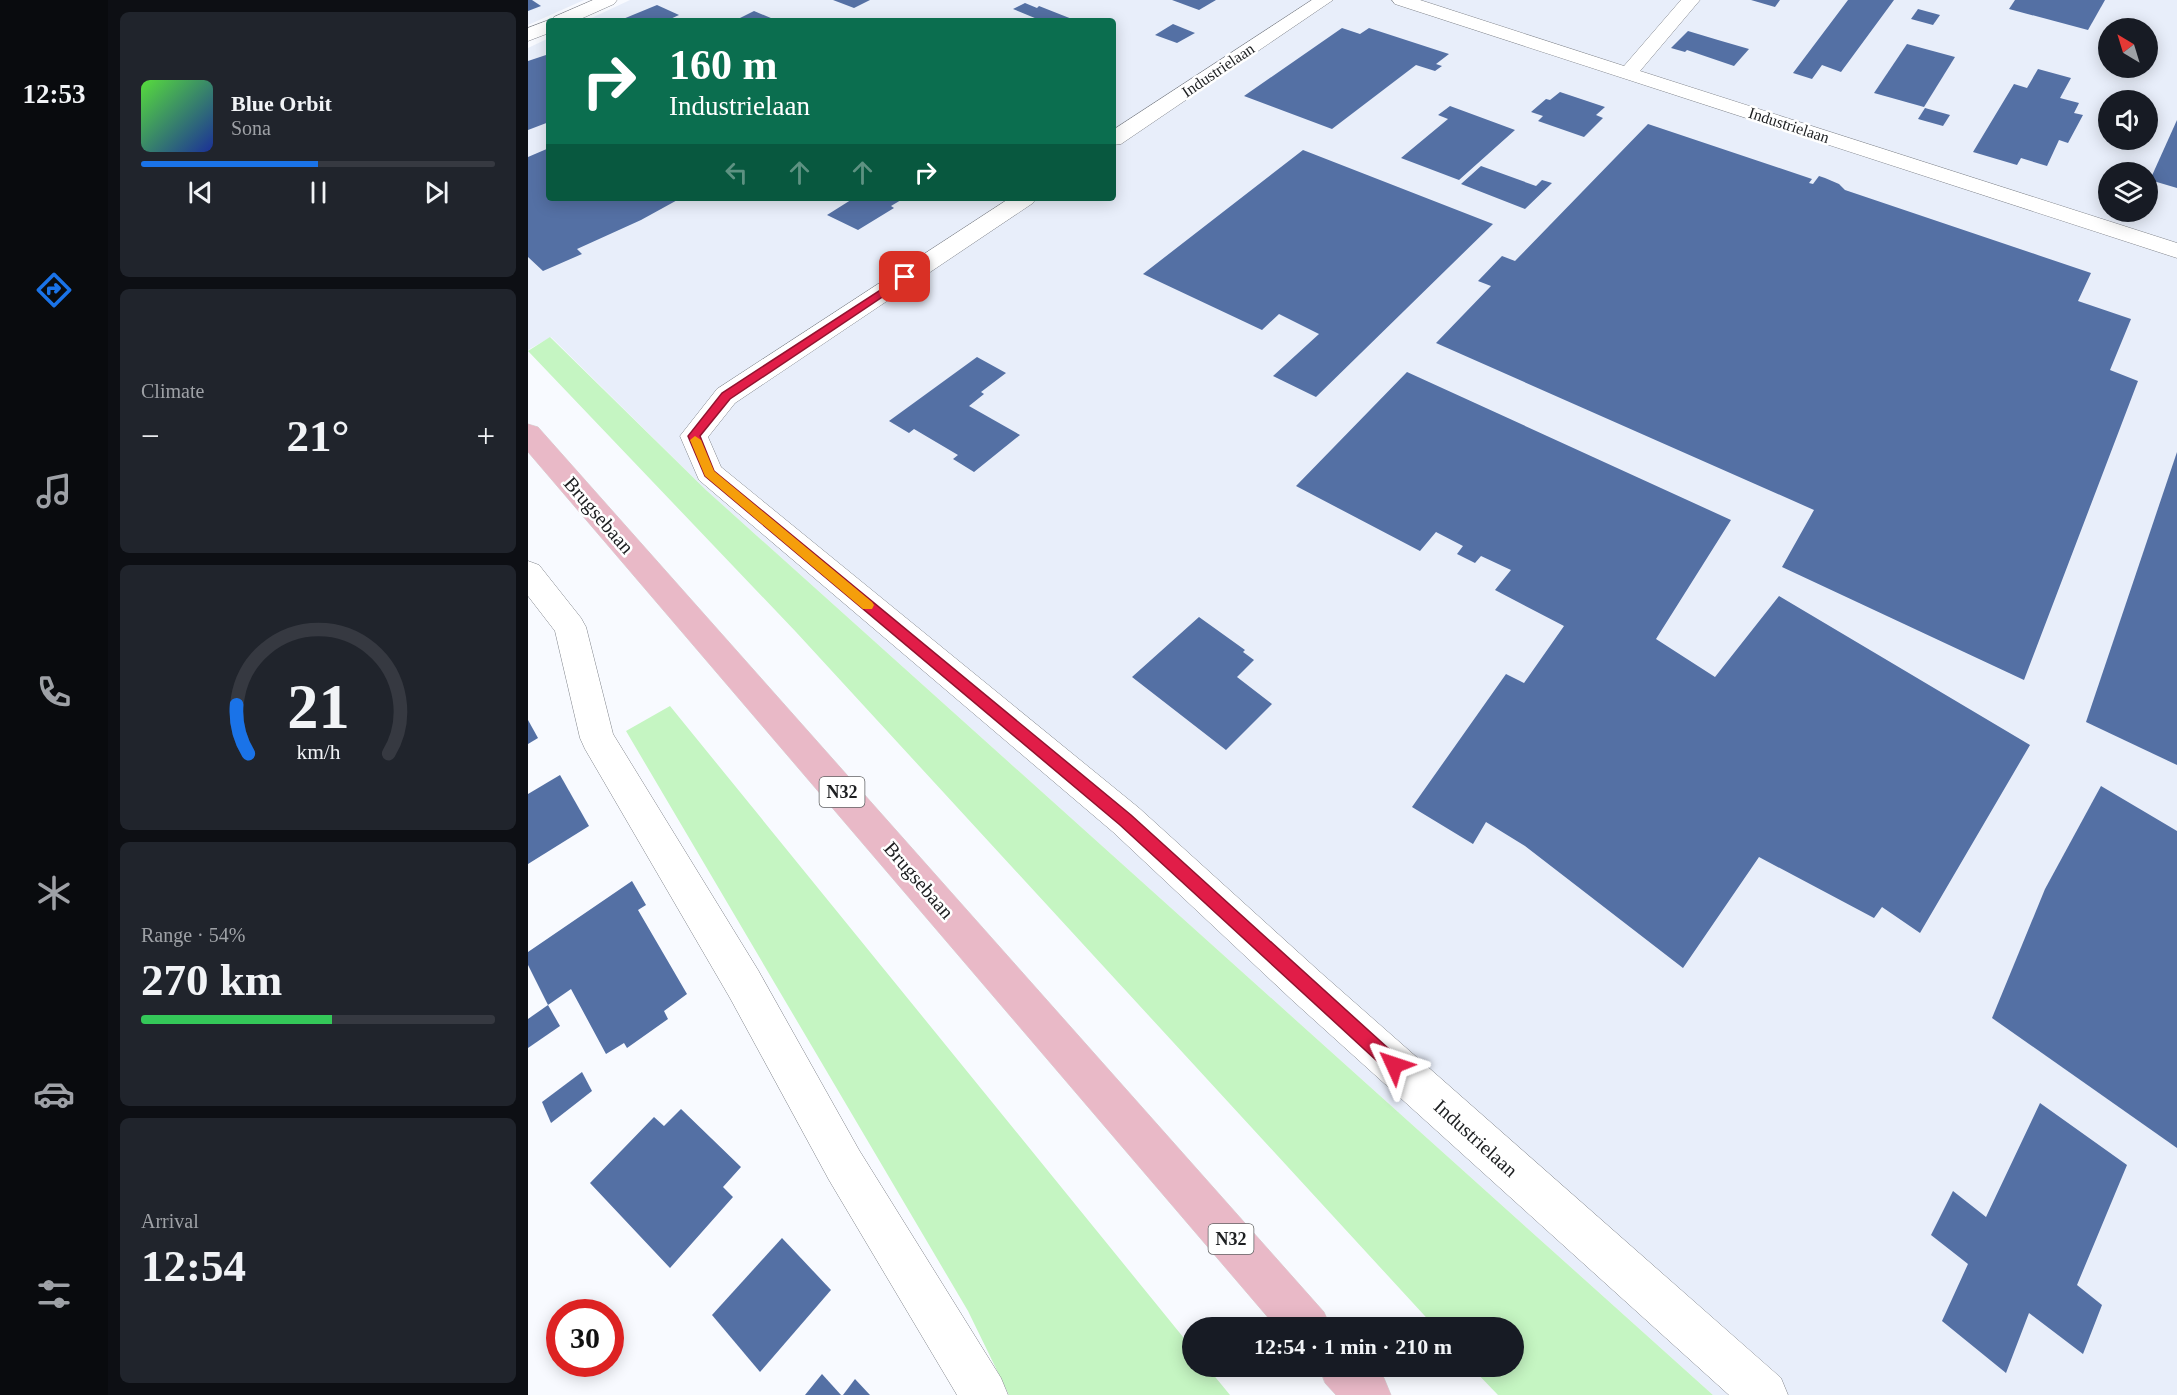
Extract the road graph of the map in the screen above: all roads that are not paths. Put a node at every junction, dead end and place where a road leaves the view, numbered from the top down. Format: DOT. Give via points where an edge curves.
graph roads {
  1 [pos="608,0"];
  2 [pos="1324,0"];
  3 [pos="1401,0"];
  4 [pos="1691,0"];
  5 [pos="568,18"];
  6 [pos="546,27"];
  7 [pos="528,35"];
  8 [pos="1628,73"];
  9 [pos="1116,138"];
  10 [pos="1020,201"];
  11 [pos="2177,251"];
  12 [pos="528,434"];
  13 [pos="528,573"];
  14 [pos="1298,1317"];
  15 [pos="1351,1377"];
  16 [pos="984,1395"];
  17 [pos="1367,1395"];
  18 [pos="1764,1395"];
  1 -- 5 [label="street"];
  2 -- 9 [label="street, Industrielaan"];
  3 -- 8 [label="street, Industrielaan"];
  4 -- 8 [label="street"];
  6 -- 7 [label="street"];
  8 -- 11 [label="street, Industrielaan"];
  10 -- 18 [label="street, Industrielaan" via="726,396 694,436 709,473 1126,820"];
  12 -- 14 [label="main road, Brugsebaan / N32"];
  13 -- 16 [label="street" via="570,627 597,738 744,984 844,1164"];
  15 -- 17 [label="main road"];
}
